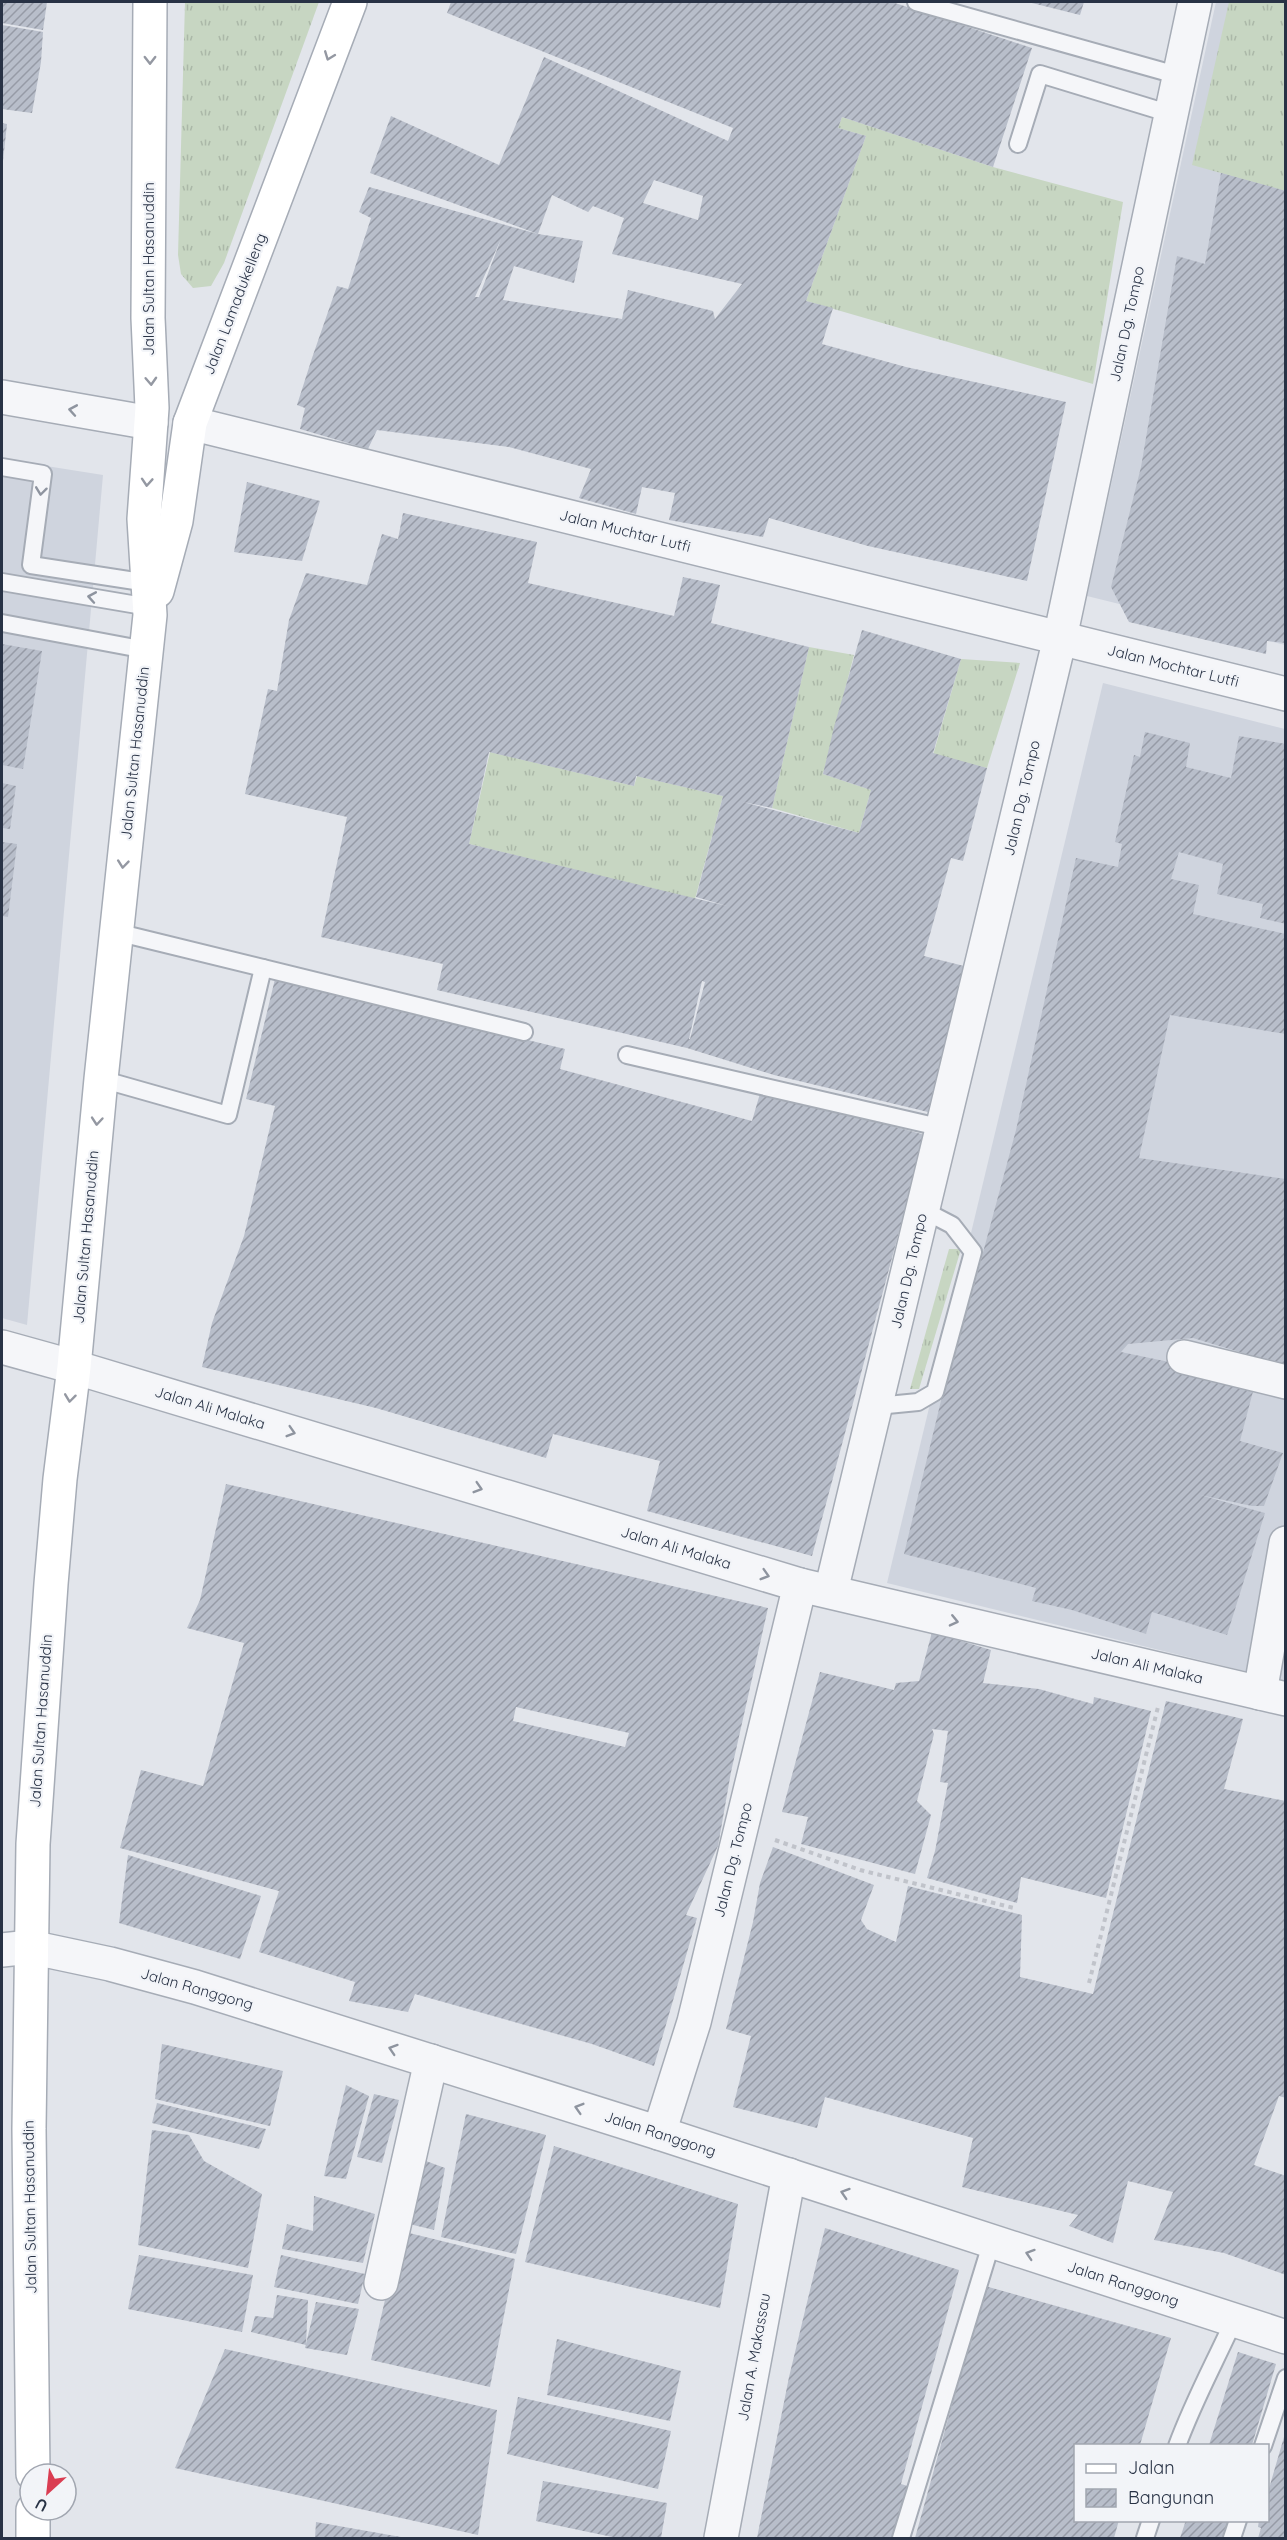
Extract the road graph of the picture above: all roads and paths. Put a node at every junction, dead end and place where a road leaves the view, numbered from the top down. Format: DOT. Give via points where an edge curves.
graph roads {
  1 [pos="150,2"];
  2 [pos="350,2"];
  3 [pos="916,2"];
  4 [pos="1196,2"];
  5 [pos="1180,76"];
  6 [pos="1171,114"];
  7 [pos="1018,144"];
  8 [pos="2,397"];
  9 [pos="151,423"];
  10 [pos="190,423"];
  11 [pos="2,467"];
  12 [pos="2,582"];
  13 [pos="149,602"];
  14 [pos="2,623"];
  15 [pos="1060,638"];
  16 [pos="146,650"];
  17 [pos="1286,694"];
  18 [pos="116,932"];
  19 [pos="263,968"];
  20 [pos="524,1032"];
  21 [pos="627,1055"];
  22 [pos="101,1079"];
  23 [pos="943,1128"];
  24 [pos="923,1210"];
  25 [pos="2,1347"];
  26 [pos="1184,1357"];
  27 [pos="74,1367"];
  28 [pos="1286,1382"];
  29 [pos="876,1406"];
  30 [pos="1286,1543"];
  31 [pos="800,1585"];
  32 [pos="831,1591"];
  33 [pos="1167,1671"];
  34 [pos="1273,1696"];
  35 [pos="741,1828"];
  36 [pos="1014,1908"];
  37 [pos="16,1949"];
  38 [pos="1089,1983"];
  39 [pos="431,2061"];
  40 [pos="659,2133"];
  41 [pos="789,2175"];
  42 [pos="992,2241"];
  43 [pos="381,2283"];
  44 [pos="1234,2320"];
  45 [pos="1286,2337"];
  46 [pos="1286,2378"];
  47 [pos="1177,2444"];
  48 [pos="1263,2444"];
  49 [pos="33,2462"];
  50 [pos="33,2522"];
  51 [pos="1150,2522"];
  52 [pos="1237,2522"];
  53 [pos="33,2538"];
  54 [pos="721,2538"];
  55 [pos="901,2538"];
  56 [pos="1145,2538"];
  57 [pos="1232,2538"];
  1 -- 9 [label="main road, Jalan Sultan Hasanuddin, one-way"];
  2 -- 10 [label="main road, Jalan Lamadukelleng, one-way"];
  3 -- 5 [label="lane"];
  4 -- 5 [label="street, Jalan Dg. Tompo"];
  5 -- 6 [label="street, Jalan Dg. Tompo"];
  6 -- 7 [label="lane" via="1040,74"];
  6 -- 15 [label="street, Jalan Dg. Tompo"];
  9 -- 8 [label="street, one-way"];
  9 -- 13 [label="main road, Jalan Sultan Hasanuddin, one-way" via="144,519"];
  10 -- 13 [label="main road, Jalan Lamadukelleng" via="176,521"];
  10 -- 15 [label="street, Jalan Muchtar Lutfi"];
  11 -- 13 [label="lane, one-way" via="43,474 31,565"];
  13 -- 12 [label="lane, one-way"];
  13 -- 16 [label="main road, Jalan Sultan Hasanuddin"];
  14 -- 16 [label="lane"];
  15 -- 17 [label="street, Jalan Mochtar Lutfi"];
  15 -- 23 [label="street, Jalan Dg. Tompo"];
  16 -- 18 [label="main road, Jalan Sultan Hasanuddin, one-way"];
  18 -- 19 [label="lane"];
  18 -- 22 [label="main road, Jalan Sultan Hasanuddin"];
  19 -- 20 [label="lane"];
  19 -- 22 [label="lane" via="228,1115"];
  21 -- 23 [label="lane"];
  22 -- 27 [label="main road, Jalan Sultan Hasanuddin, one-way"];
  23 -- 24 [label="street, Jalan Dg. Tompo"];
  24 -- 29 [label="street, Jalan Dg. Tompo"];
  24 -- 29 [label="lane" via="952,1225 973,1252 935,1392 918,1402"];
  25 -- 27 [label="street, Jalan Ali Malaka"];
  26 -- 28 [label="street"];
  27 -- 31 [label="street, Jalan Ali Malaka, one-way"];
  27 -- 37 [label="main road, Jalan Sultan Hasanuddin, one-way" via="50,1595 33,1844"];
  29 -- 32 [label="street, Jalan Dg. Tompo"];
  30 -- 34 [label="street"];
  31 -- 32 [label="street, Jalan Ali Malaka"];
  31 -- 35 [label="street, Jalan Dg. Tompo"];
  32 -- 33 [label="street, Jalan Ali Malaka, one-way"];
  33 -- 34 [label="street, Jalan Ali Malaka"];
  33 -- 38 [label="path"];
  35 -- 36 [label="path" via="860,1870"];
  35 -- 40 [label="street, Jalan Dg. Tompo" via="694,2022"];
  39 -- 37 [label="street, Jalan Ranggong, one-way" via="110,1964"];
  37 -- 49 [label="main road, Jalan Sultan Hasanuddin" via="29,2129"];
  40 -- 39 [label="street, Jalan Ranggong, one-way"];
  39 -- 43 [label="street"];
  40 -- 41 [label="street, Jalan Ranggong"];
  42 -- 41 [label="street, Jalan Ranggong, one-way"];
  41 -- 54 [label="street, Jalan A. Makassau"];
  44 -- 42 [label="street, Jalan Ranggong, one-way"];
  42 -- 55 [label="lane"];
  44 -- 45 [label="street, Jalan Ranggong"];
  44 -- 47 [label="lane" via="1190,2409"];
  46 -- 48 [label="lane"];
  50 -- 53 [label="main road"];
  51 -- 56 [label="lane"];
  52 -- 57 [label="lane"];
}
